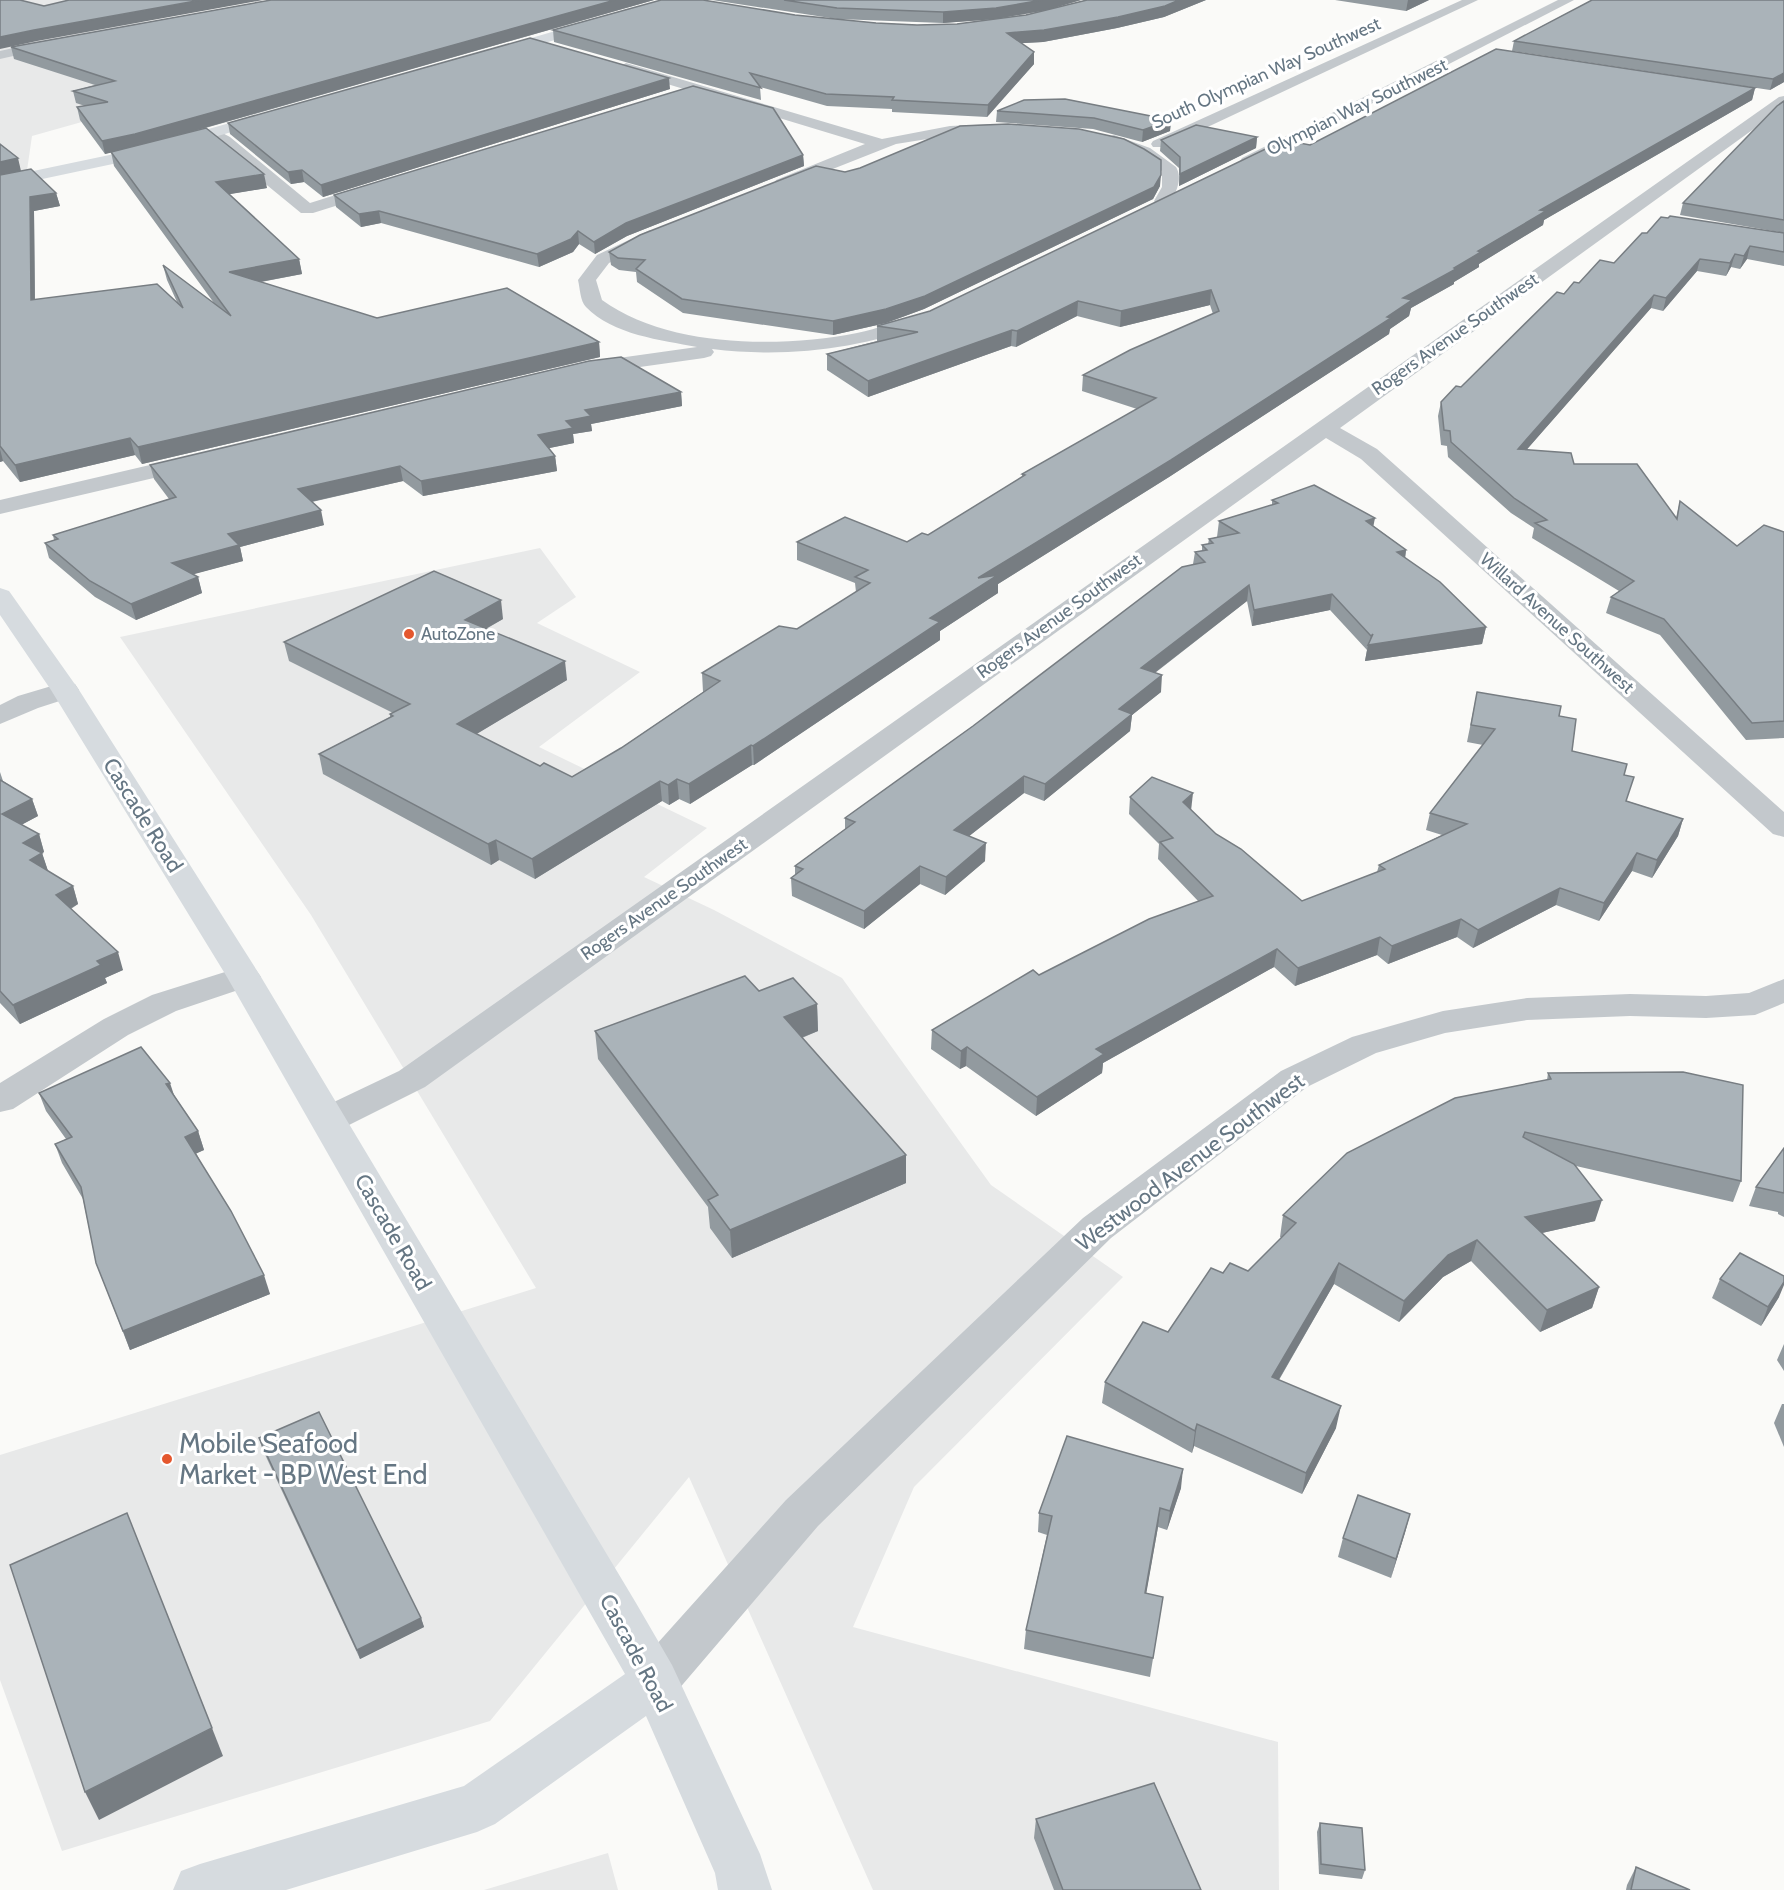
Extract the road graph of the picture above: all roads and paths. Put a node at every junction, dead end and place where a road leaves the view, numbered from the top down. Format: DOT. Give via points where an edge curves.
graph roads {
  1 [pos="1472,0"];
  2 [pos="1568,0"];
  3 [pos="680,1"];
  4 [pos="66,40"];
  5 [pos="533,42"];
  6 [pos="567,50"];
  7 [pos="1471,51"];
  8 [pos="1496,54"];
  9 [pos="0,55"];
  10 [pos="476,58"];
  11 [pos="610,63"];
  12 [pos="697,88"];
  13 [pos="663,97"];
  14 [pos="1779,98"];
  15 [pos="282,113"];
  16 [pos="1012,129"];
  17 [pos="213,133"];
  18 [pos="1102,138"];
  19 [pos="883,144"];
  20 [pos="1140,149"];
  21 [pos="1228,171"];
  22 [pos="396,181"];
  23 [pos="0,183"];
  24 [pos="764,190"];
  25 [pos="1185,192"];
  26 [pos="666,229"];
  27 [pos="933,315"];
  28 [pos="621,321"];
  29 [pos="744,348"];
  30 [pos="590,367"];
  31 [pos="567,373"];
  32 [pos="1323,428"];
  33 [pos="220,455"];
  34 [pos="0,507"];
  35 [pos="0,596"];
  36 [pos="65,690"];
  37 [pos="0,716"];
  38 [pos="1784,828"];
  39 [pos="244,977"];
  40 [pos="1784,990"];
  41 [pos="0,1100"];
  42 [pos="328,1120"];
  43 [pos="655,1681"];
  44 [pos="200,1890"];
  45 [pos="745,1890"];
  1 -- 20 [label="street, South Olympian Way Southwest" via="1160,144"];
  2 -- 7 [label="street, Olympian Way Southwest"];
  3 -- 5 [label="main road"];
  4 -- 9 [label="street"];
  5 -- 6 [label="street"];
  5 -- 10 [label="main road"];
  7 -- 8 [label="street"];
  7 -- 21 [label="street, Olympian Way Southwest"];
  11 -- 12 [label="street"];
  12 -- 13 [label="street"];
  12 -- 19 [label="street"];
  14 -- 32 [label="street, Rogers Avenue Southwest" via="1637,216"];
  15 -- 17 [label="main road"];
  16 -- 19 [label="street" via="935,132"];
  17 -- 22 [label="street" via="307,209"];
  17 -- 23 [label="main road" via="141,153"];
  18 -- 20 [label="street"];
  19 -- 24 [label="street"];
  20 -- 25 [label="street" via="1170,170 1170,187 1158,204"];
  26 -- 28 [label="street" via="603,259 587,280 592,303"];
  27 -- 29 [label="street" via="889,333 838,343"];
  28 -- 29 [label="street" via="689,340"];
  28 -- 30 [label="street" via="628,331 628,340 613,355"];
  29 -- 30 [label="street"];
  30 -- 31 [label="street"];
  32 -- 38 [label="street, Willard Avenue Southwest" via="1369,454"];
  32 -- 42 [label="street, Rogers Avenue Southwest" via="420,1073"];
  33 -- 34 [label="street"];
  35 -- 36 [label="main road, Cascade Road"];
  36 -- 37 [label="street"];
  36 -- 39 [label="main road, Cascade Road"];
  39 -- 41 [label="street" via="164,1003"];
  39 -- 42 [label="main road, Cascade Road"];
  40 -- 43 [label="street, Westwood Avenue Southwest" via="1755,1004 1527,1009 1443,1022 1364,1045 1294,1079 1096,1228 802,1513"];
  42 -- 43 [label="main road, Cascade Road"];
  43 -- 44 [label="main road" via="477,1807"];
  43 -- 45 [label="main road, Cascade Road" via="741,1872"];
}
